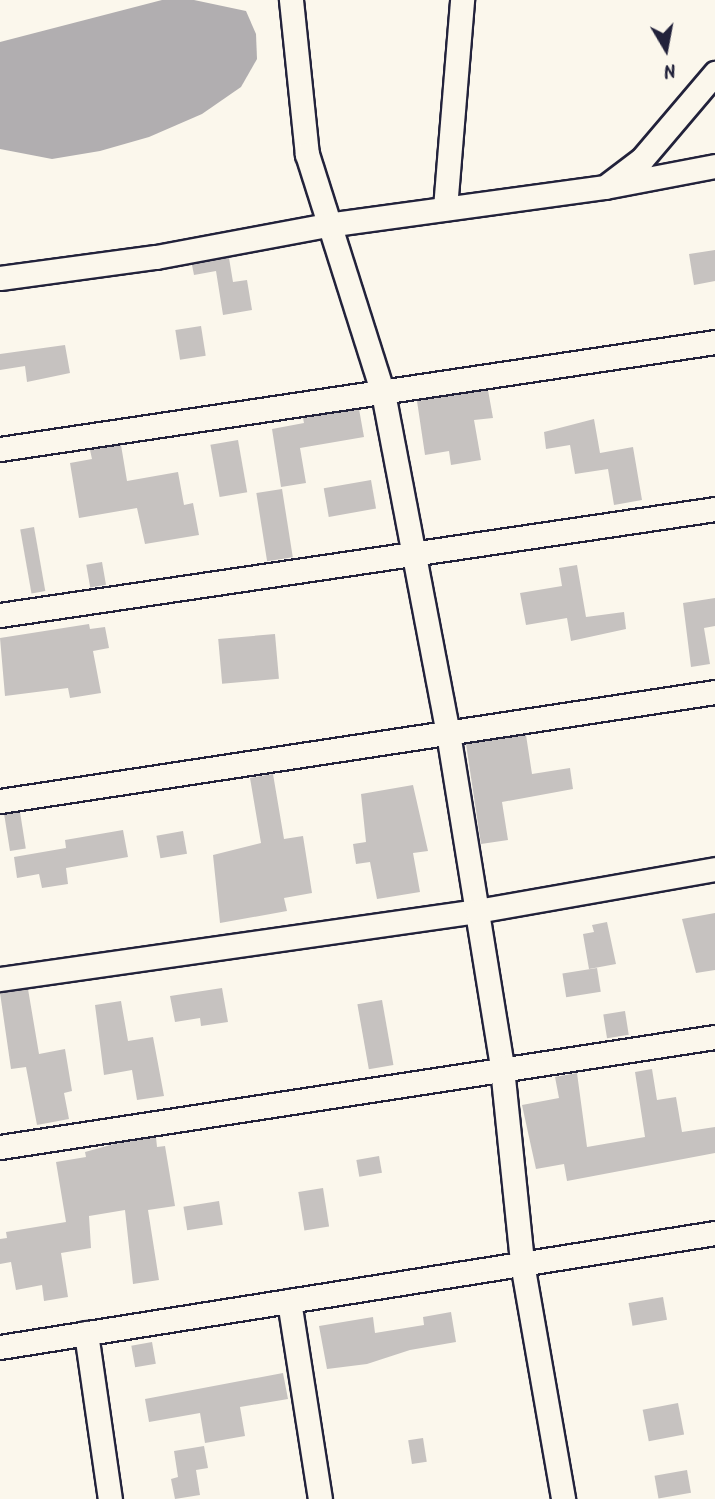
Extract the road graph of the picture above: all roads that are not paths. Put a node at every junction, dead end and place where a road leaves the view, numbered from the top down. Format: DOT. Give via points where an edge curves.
graph roads {
  1 [pos="291,0"];
  2 [pos="462,0"];
  3 [pos="715,73"];
  4 [pos="715,166"];
  5 [pos="605,187"];
  6 [pos="445,208"];
  7 [pos="327,225"];
  8 [pos="0,278"];
  9 [pos="715,342"];
  10 [pos="383,393"];
  11 [pos="0,449"];
  12 [pos="715,509"];
  13 [pos="412,552"];
  14 [pos="0,615"];
  15 [pos="715,692"];
  16 [pos="448,733"];
  17 [pos="0,801"];
  18 [pos="715,869"];
  19 [pos="477,911"];
  20 [pos="0,979"];
  21 [pos="715,1037"];
  22 [pos="502,1068"];
  23 [pos="0,1147"];
  24 [pos="715,1236"];
  25 [pos="522,1264"];
  26 [pos="289,1301"];
  27 [pos="86,1333"];
  28 [pos="0,1347"];
  29 [pos="110,1499"];
  30 [pos="320,1499"];
  31 [pos="563,1499"];
  1 -- 7 [label="street" via="307,154"];
  2 -- 6 [label="street"];
  3 -- 5 [label="street" via="642,159"];
  4 -- 5 [label="street"];
  5 -- 6 [label="street"];
  6 -- 7 [label="street"];
  7 -- 8 [label="street" via="156,257"];
  7 -- 10 [label="street"];
  9 -- 10 [label="street"];
  10 -- 11 [label="street"];
  10 -- 13 [label="street"];
  12 -- 13 [label="street"];
  13 -- 14 [label="street"];
  13 -- 16 [label="street"];
  15 -- 16 [label="street"];
  16 -- 17 [label="street"];
  16 -- 19 [label="street"];
  18 -- 19 [label="street"];
  19 -- 20 [label="street"];
  19 -- 22 [label="street"];
  21 -- 22 [label="street"];
  22 -- 23 [label="street"];
  22 -- 25 [label="street"];
  24 -- 25 [label="street"];
  25 -- 26 [label="street"];
  25 -- 31 [label="street"];
  26 -- 27 [label="street"];
  26 -- 30 [label="street"];
  27 -- 28 [label="street"];
  27 -- 29 [label="street"];
}
